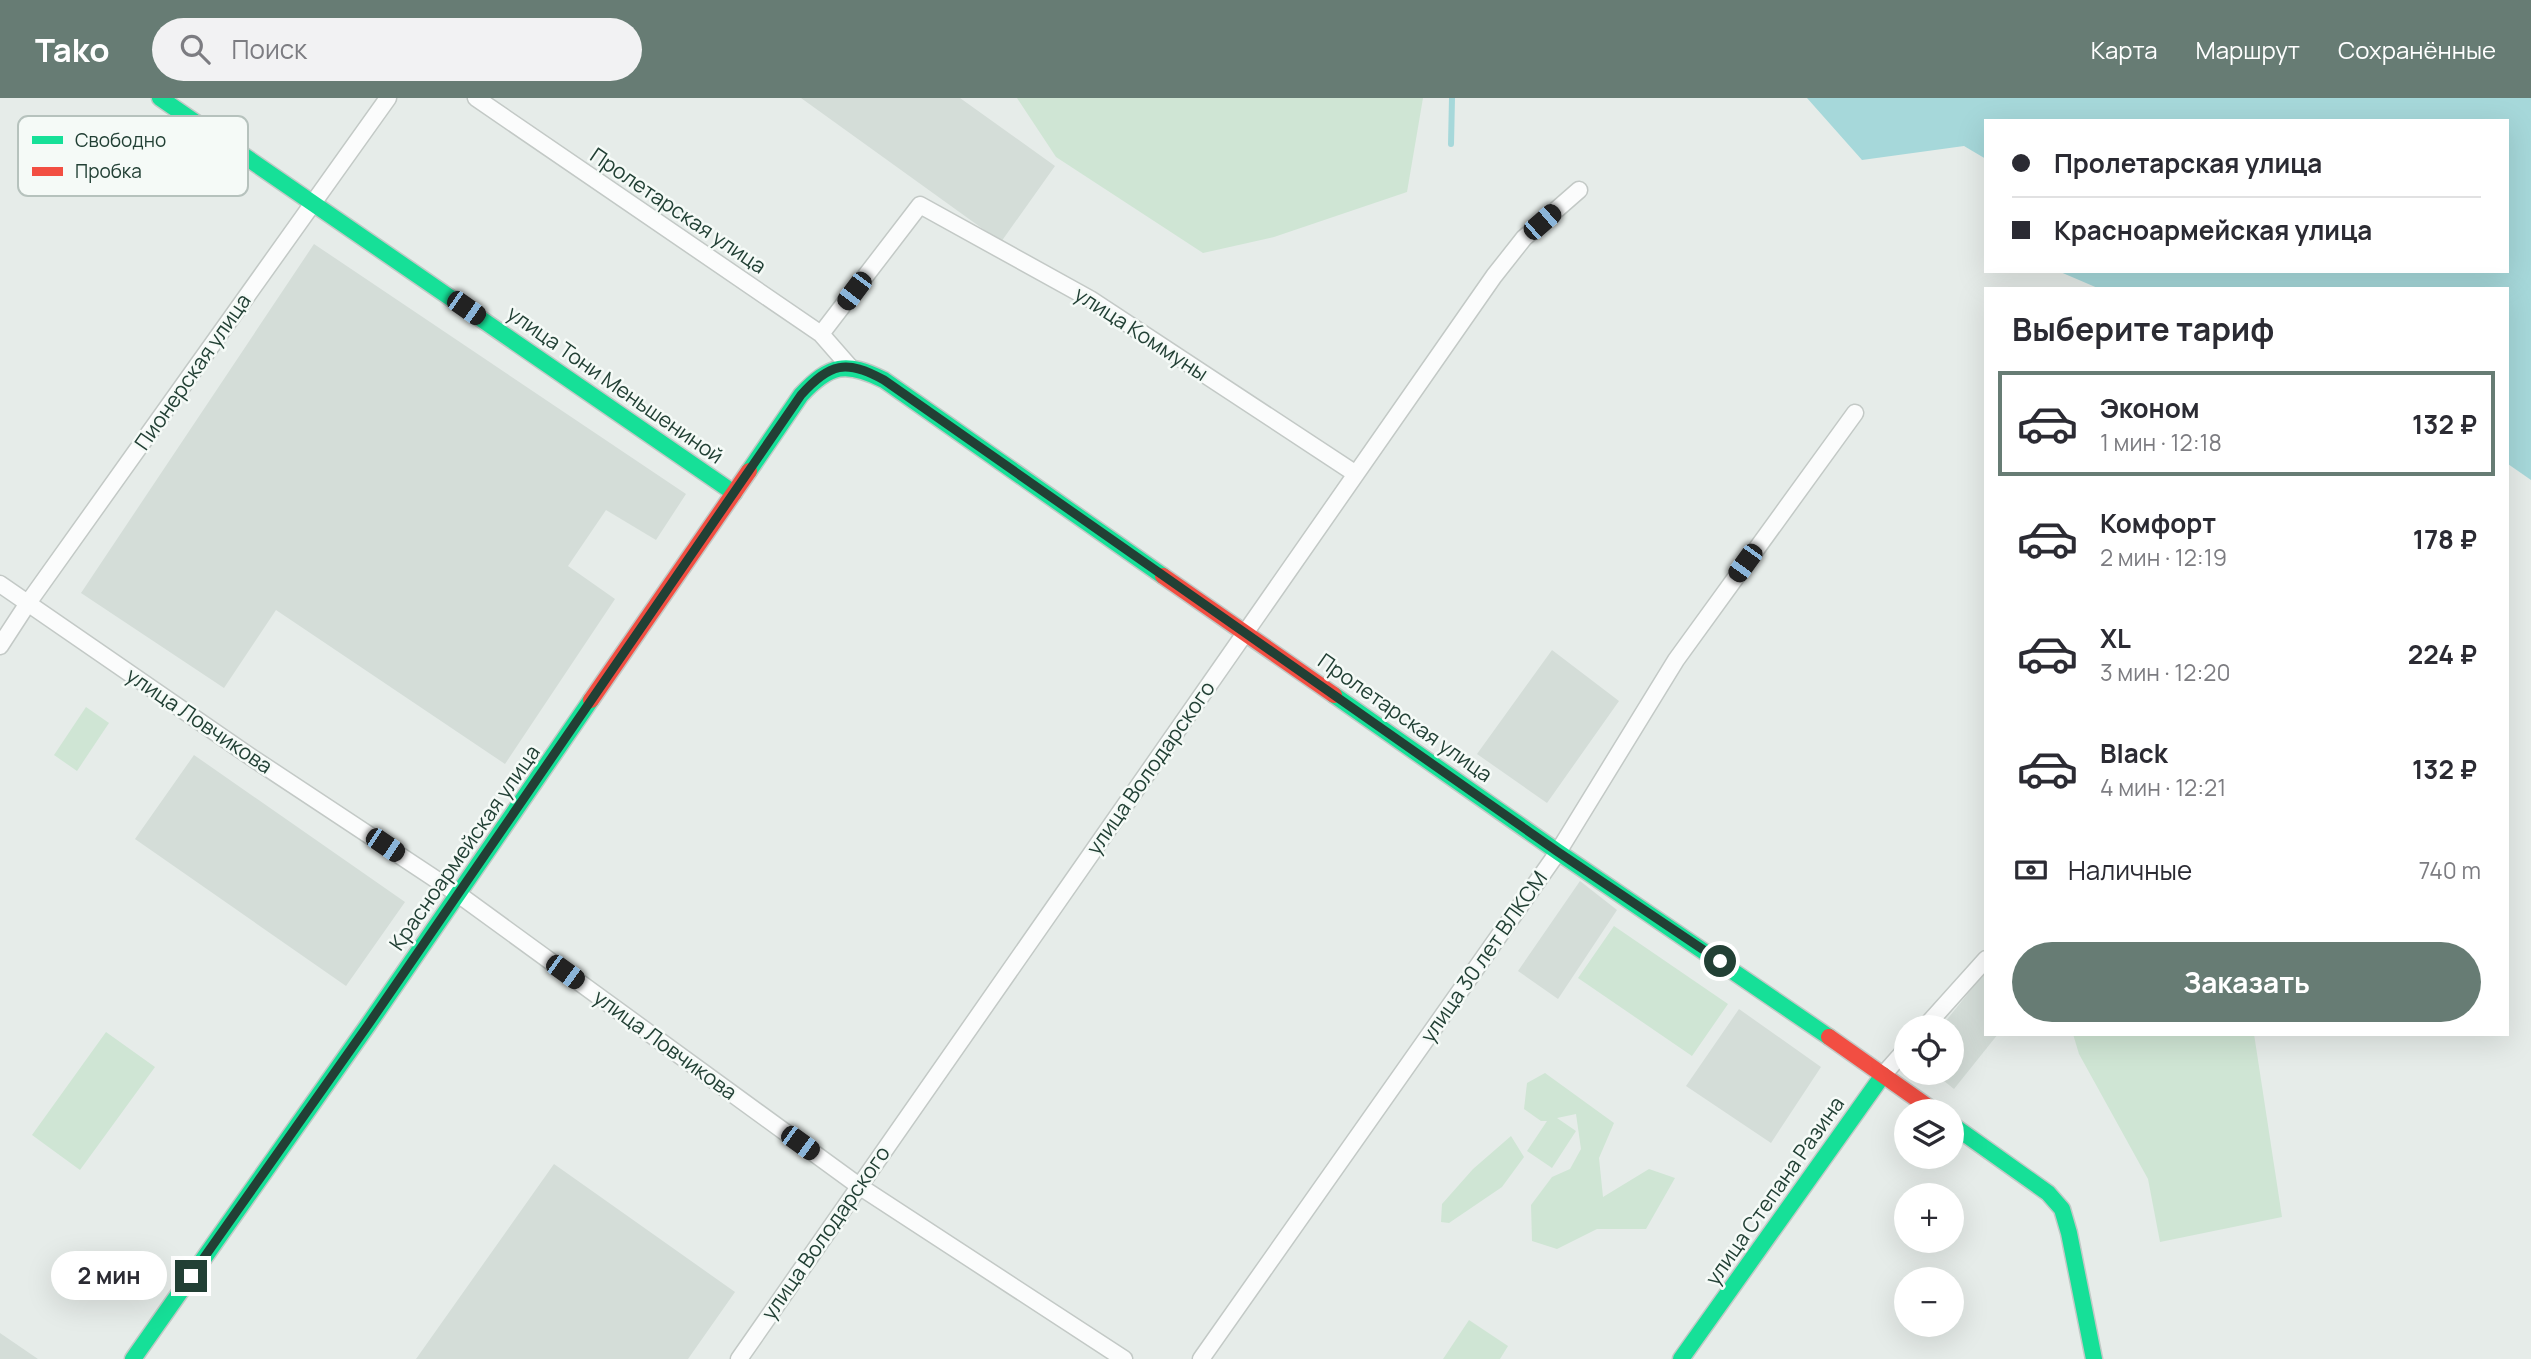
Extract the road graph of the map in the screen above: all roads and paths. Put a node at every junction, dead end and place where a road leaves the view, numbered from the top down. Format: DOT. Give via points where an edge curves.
graph roads {
  1 [pos="160,98"];
  2 [pos="388,98"];
  3 [pos="476,98"];
  4 [pos="186,116"];
  5 [pos="248,158"];
  6 [pos="1579,190"];
  7 [pos="313,203"];
  8 [pos="821,334"];
  9 [pos="842,367"];
  10 [pos="1855,413"];
  11 [pos="1356,474"];
  12 [pos="734,493"];
  13 [pos="0,584"];
  14 [pos="28,603"];
  15 [pos="1246,631"];
  16 [pos="0,646"];
  17 [pos="1558,852"];
  18 [pos="458,894"];
  19 [pos="1984,961"];
  20 [pos="1936,1015"];
  21 [pos="1894,1063"];
  22 [pos="1883,1075"];
  23 [pos="1917,1099"];
  24 [pos="1964,1133"];
  25 [pos="859,1186"];
  26 [pos="133,1359"];
  27 [pos="739,1359"];
  28 [pos="1124,1359"];
  29 [pos="1201,1359"];
  30 [pos="1681,1359"];
  31 [pos="2094,1359"];
  1 -- 4 [label="street, улица Тони Меньшениной"];
  2 -- 7 [label="street, Пионерская улица"];
  3 -- 8 [label="street, Пролетарская улица"];
  5 -- 7 [label="street, улица Тони Меньшениной"];
  6 -- 11 [label="street, улица Володарского" via="1524,237"];
  7 -- 12 [label="street, улица Тони Меньшениной"];
  7 -- 14 [label="street, Пионерская улица"];
  8 -- 9 [label="street, Пролетарская улица"];
  8 -- 11 [label="street, улица Коммуны" via="920,205 1090,299"];
  9 -- 12 [label="street, Красноармейская улица" via="823,372 801,395"];
  9 -- 15 [label="street, Пролетарская улица" via="863,369 884,380"];
  10 -- 17 [label="street, улица 30 лет ВЛКСМ" via="1676,660"];
  11 -- 15 [label="street, улица Володарского"];
  12 -- 18 [label="street, Красноармейская улица"];
  13 -- 14 [label="street, улица Ловчикова"];
  14 -- 16 [label="street, Пионерская улица"];
  14 -- 18 [label="street, улица Ловчикова"];
  15 -- 17 [label="street, Пролетарская улица"];
  15 -- 25 [label="street, улица Володарского"];
  17 -- 22 [label="street, Пролетарская улица"];
  17 -- 29 [label="street, улица 30 лет ВЛКСМ"];
  18 -- 25 [label="street, улица Ловчикова"];
  18 -- 26 [label="street, Красноармейская улица"];
  19 -- 20 [label="street"];
  21 -- 22 [label="street, улица Степана Разина"];
  22 -- 23 [label="street, Пролетарская улица"];
  22 -- 30 [label="street, улица Степана Разина"];
  24 -- 31 [label="street" via="2062,1209"];
  25 -- 27 [label="street, улица Володарского"];
  25 -- 28 [label="street, улица Ловчикова"];
}
